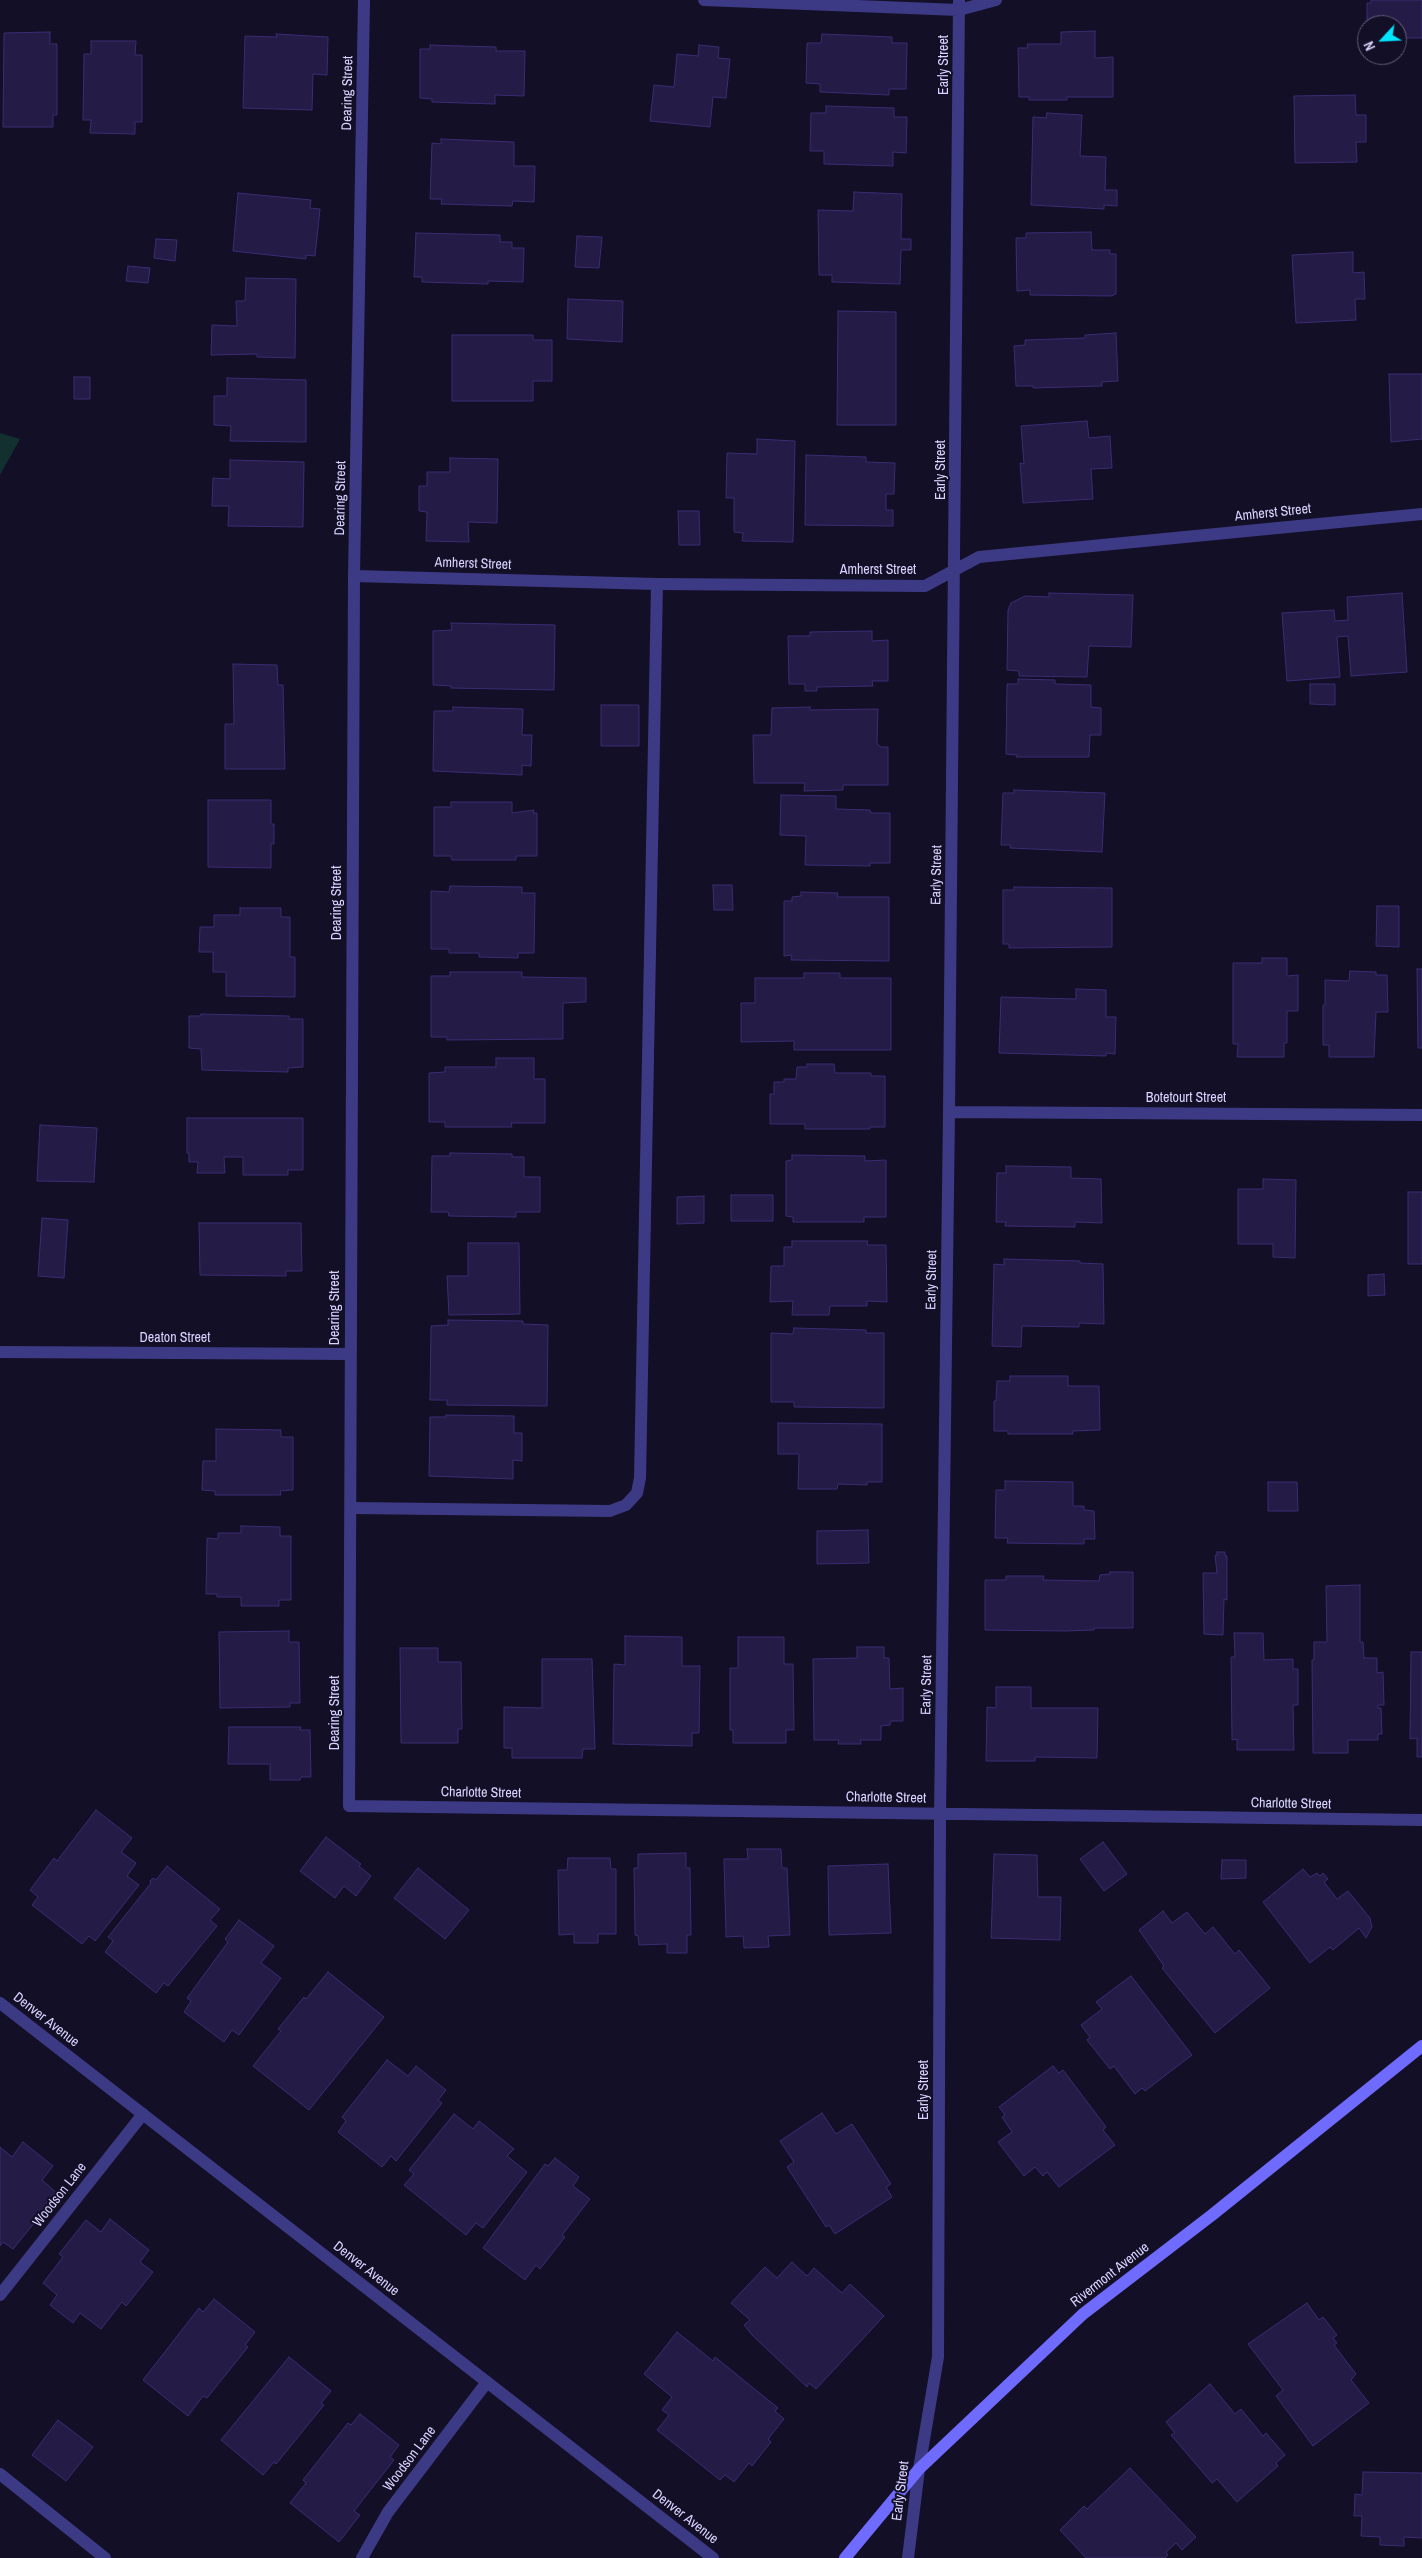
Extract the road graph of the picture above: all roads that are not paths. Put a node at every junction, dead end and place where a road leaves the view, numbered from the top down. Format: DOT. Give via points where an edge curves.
graph roads {
  1 [pos="364,0"];
  2 [pos="704,0"];
  3 [pos="996,0"];
  4 [pos="959,5"];
  5 [pos="1422,514"];
  6 [pos="955,570"];
  7 [pos="354,576"];
  8 [pos="657,584"];
  9 [pos="950,1112"];
  10 [pos="1422,1115"];
  11 [pos="0,1352"];
  12 [pos="350,1354"];
  13 [pos="352,1508"];
  14 [pos="349,1806"];
  15 [pos="940,1814"];
  16 [pos="1422,1820"];
  17 [pos="0,2003"];
  18 [pos="1422,2046"];
  19 [pos="143,2114"];
  20 [pos="0,2295"];
  21 [pos="487,2382"];
  22 [pos="919,2469"];
  23 [pos="0,2474"];
  24 [pos="106,2558"];
  25 [pos="362,2558"];
  26 [pos="713,2558"];
  27 [pos="845,2558"];
  28 [pos="908,2558"];
  1 -- 7 [label="street, Dearing Street"];
  2 -- 4 [label="street"];
  3 -- 4 [label="street"];
  4 -- 6 [label="street, Early Street"];
  5 -- 6 [label="street, Amherst Street" via="979,557"];
  6 -- 8 [label="street, Amherst Street" via="925,586"];
  6 -- 9 [label="street, Early Street"];
  7 -- 8 [label="street, Amherst Street"];
  7 -- 12 [label="street, Dearing Street"];
  8 -- 13 [label="street" via="637,1494 626,1505 610,1510"];
  9 -- 10 [label="street, Botetourt Street"];
  9 -- 15 [label="street, Early Street"];
  11 -- 12 [label="street, Deaton Street"];
  12 -- 13 [label="street, Dearing Street"];
  13 -- 14 [label="street, Dearing Street"];
  14 -- 15 [label="street, Charlotte Street"];
  15 -- 16 [label="street, Charlotte Street"];
  15 -- 22 [label="street, Early Street" via="938,2356"];
  17 -- 19 [label="street, Denver Avenue"];
  18 -- 22 [label="main road, Rivermont Avenue" via="1083,2314"];
  19 -- 20 [label="street, Woodson Lane"];
  19 -- 21 [label="street, Denver Avenue"];
  21 -- 25 [label="street, Woodson Lane" via="388,2512"];
  21 -- 26 [label="street, Denver Avenue"];
  22 -- 27 [label="main road, Rivermont Avenue"];
  22 -- 28 [label="street, Early Street"];
  23 -- 24 [label="street"];
}
